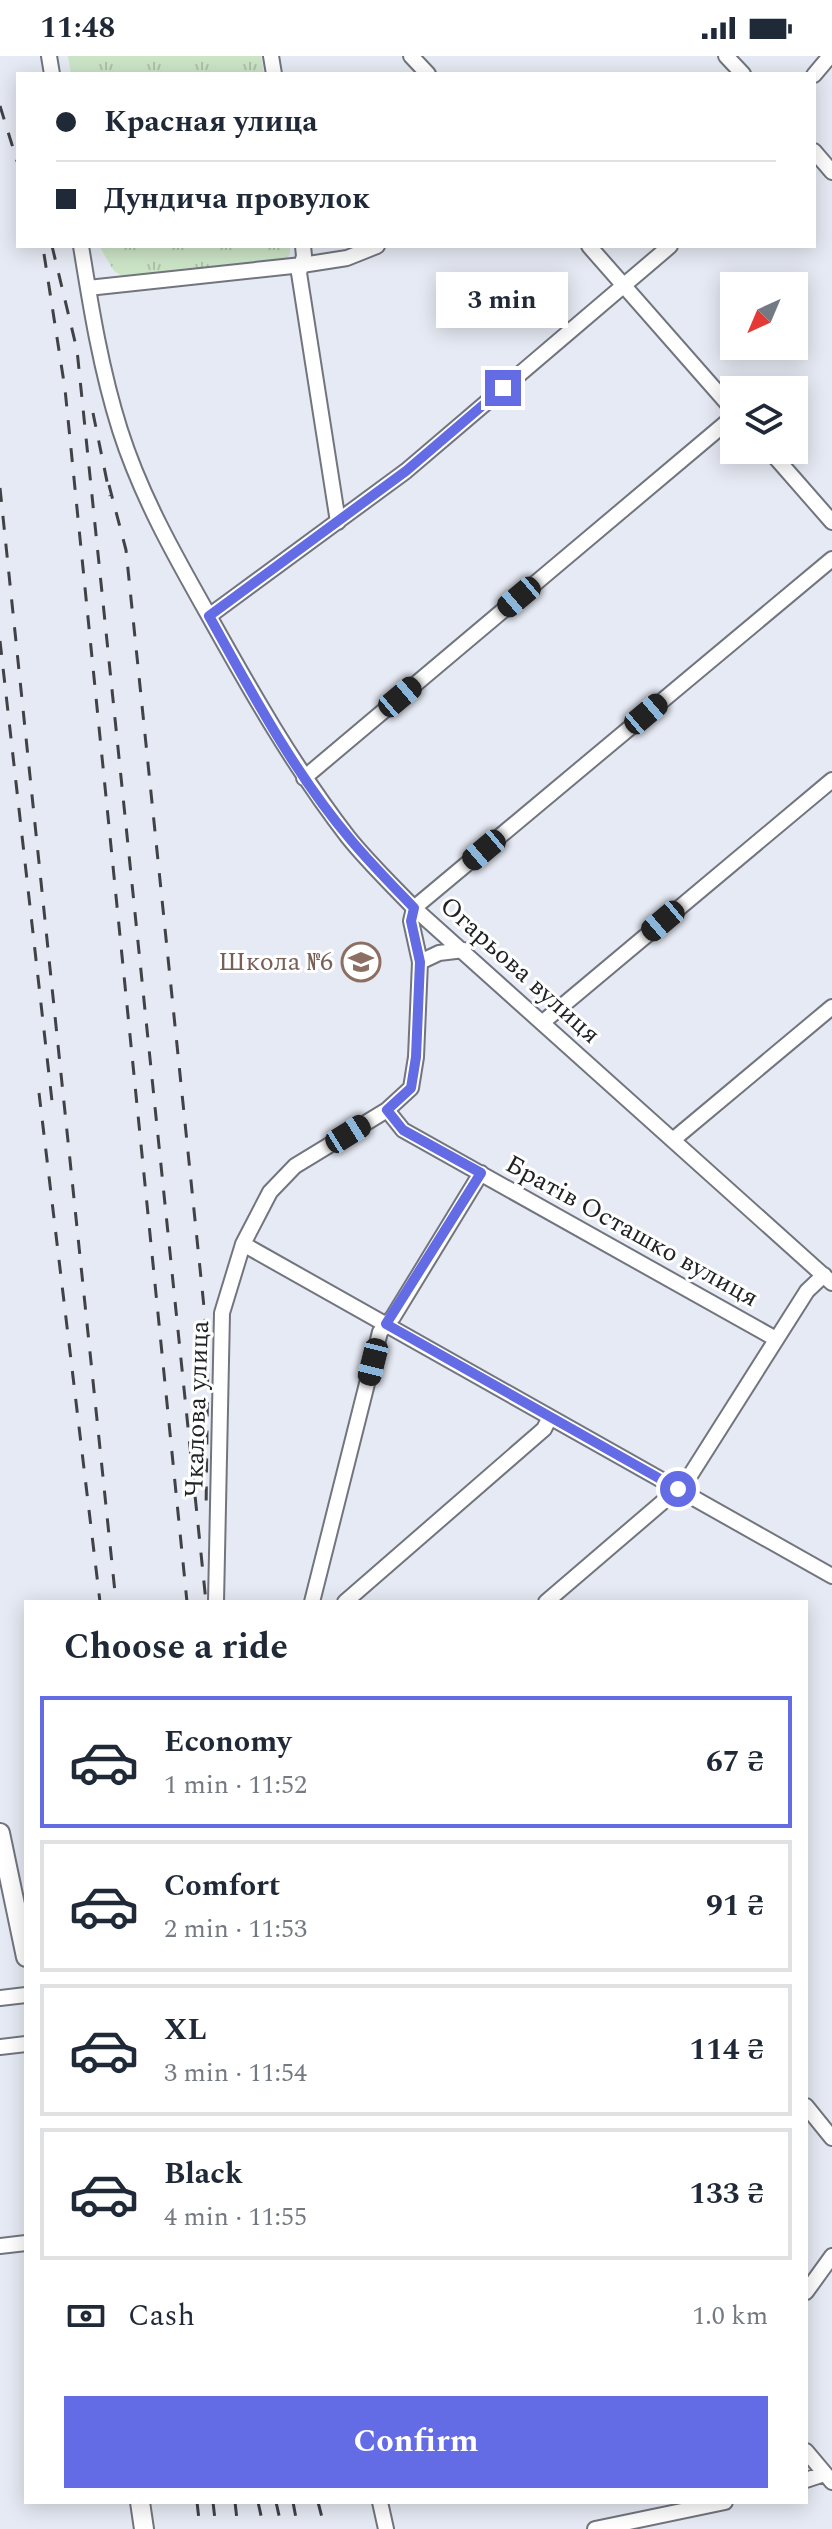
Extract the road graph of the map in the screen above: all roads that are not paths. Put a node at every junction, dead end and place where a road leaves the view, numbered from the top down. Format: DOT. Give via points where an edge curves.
graph roads {
  1 [pos="411,56"];
  2 [pos="726,56"];
  3 [pos="830,56"];
  4 [pos="426,72"];
  5 [pos="741,72"];
  6 [pos="816,73"];
  7 [pos="816,153"];
  8 [pos="832,172"];
  9 [pos="81,248"];
  10 [pos="303,248"];
  11 [pos="372,248"];
  12 [pos="591,248"];
  13 [pos="668,248"];
  14 [pos="302,265"];
  15 [pos="625,285"];
  16 [pos="88,288"];
  17 [pos="720,397"];
  18 [pos="720,425"];
  19 [pos="781,464"];
  20 [pos="338,522"];
  21 [pos="832,522"];
  22 [pos="832,559"];
  23 [pos="209,616"];
  24 [pos="304,778"];
  25 [pos="832,780"];
  26 [pos="414,908"];
  27 [pos="464,950"];
  28 [pos="420,962"];
  29 [pos="832,1007"];
  30 [pos="543,1022"];
  31 [pos="387,1110"];
  32 [pos="674,1139"];
  33 [pos="481,1173"];
  34 [pos="243,1244"];
  35 [pos="828,1279"];
  36 [pos="386,1324"];
  37 [pos="776,1339"];
  38 [pos="550,1417"];
  39 [pos="678,1489"];
  40 [pos="832,1576"];
  41 [pos="216,1600"];
  42 [pos="313,1600"];
  43 [pos="347,1600"];
  44 [pos="548,1600"];
  45 [pos="0,1833"];
  46 [pos="24,1947"];
  47 [pos="24,1995"];
  48 [pos="0,1998"];
  49 [pos="24,2044"];
  50 [pos="0,2047"];
  51 [pos="808,2108"];
  52 [pos="832,2138"];
  53 [pos="24,2243"];
  54 [pos="0,2246"];
  55 [pos="832,2256"];
  56 [pos="808,2289"];
  57 [pos="808,2453"];
  58 [pos="828,2478"];
  59 [pos="808,2480"];
  60 [pos="140,2504"];
  61 [pos="380,2504"];
  62 [pos="715,2504"];
  63 [pos="144,2529"];
  64 [pos="386,2529"];
  65 [pos="595,2529"];
  1 -- 4 [label="street"];
  2 -- 5 [label="street"];
  3 -- 6 [label="street"];
  7 -- 8 [label="street"];
  9 -- 16 [label="street, Огарьова вулиця"];
  10 -- 14 [label="street"];
  11 -- 14 [label="street"];
  12 -- 15 [label="street"];
  13 -- 15 [label="street"];
  14 -- 16 [label="street"];
  14 -- 20 [label="street" via="299,273"];
  15 -- 17 [label="street"];
  15 -- 20 [label="street"];
  16 -- 23 [label="street, Огарьова вулиця" via="97,342 140,487"];
  18 -- 24 [label="street"];
  19 -- 21 [label="street"];
  20 -- 23 [label="street"];
  22 -- 26 [label="street"];
  23 -- 24 [label="street, Огарьова вулиця"];
  24 -- 26 [label="street, Огарьова вулиця" via="351,840"];
  25 -- 30 [label="street"];
  26 -- 27 [label="street, Огарьова вулиця"];
  26 -- 28 [label="street, Чкалова улица" via="411,921"];
  27 -- 28 [label="street"];
  27 -- 30 [label="street, Огарьова вулиця"];
  28 -- 31 [label="street, Чкалова улица" via="411,1088"];
  29 -- 32 [label="street"];
  30 -- 32 [label="street, Огарьова вулиця"];
  31 -- 33 [label="street, Братів Осташко вулиця" via="403,1130"];
  31 -- 34 [label="street, Чкалова улица" via="295,1166 270,1192"];
  32 -- 35 [label="street, Огарьова вулиця"];
  33 -- 36 [label="street"];
  33 -- 37 [label="street, Братів Осташко вулиця"];
  34 -- 36 [label="street"];
  34 -- 41 [label="street, Чкалова улица" via="222,1313"];
  35 -- 37 [label="street" via="807,1291"];
  36 -- 38 [label="street"];
  36 -- 42 [label="street"];
  37 -- 39 [label="street"];
  38 -- 39 [label="street"];
  38 -- 43 [label="street" via="544,1429"];
  39 -- 40 [label="street"];
  39 -- 44 [label="street"];
  45 -- 46 [label="main road"];
  47 -- 48 [label="street"];
  49 -- 50 [label="street"];
  51 -- 52 [label="street"];
  53 -- 54 [label="street"];
  55 -- 56 [label="street"];
  57 -- 58 [label="street"];
  58 -- 59 [label="street"];
  60 -- 63 [label="main road"];
  61 -- 64 [label="street"];
  62 -- 65 [label="street"];
}
